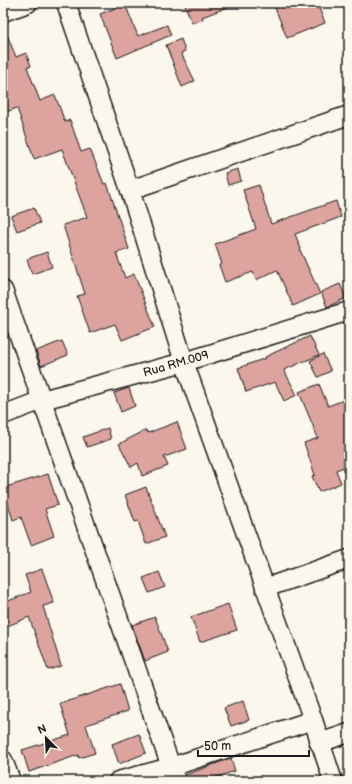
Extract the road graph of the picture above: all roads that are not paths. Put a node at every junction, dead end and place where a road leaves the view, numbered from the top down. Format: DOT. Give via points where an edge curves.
graph roads {
  1 [pos="28,3"];
  2 [pos="66,3"];
  3 [pos="3,12"];
  4 [pos="349,115"];
  5 [pos="130,190"];
  6 [pos="3,290"];
  7 [pos="349,311"];
  8 [pos="184,362"];
  9 [pos="42,400"];
  10 [pos="3,415"];
  11 [pos="349,559"];
  12 [pos="265,588"];
  13 [pos="313,720"];
  14 [pos="349,733"];
  15 [pos="319,742"];
  16 [pos="3,760"];
  17 [pos="174,774"];
  18 [pos="11,781"];
  19 [pos="118,781"];
  20 [pos="333,781"];
  1 -- 3 [label="street"];
  2 -- 5 [label="street"];
  4 -- 5 [label="street"];
  5 -- 8 [label="street"];
  6 -- 9 [label="street"];
  7 -- 8 [label="street, Rua RM.009"];
  8 -- 9 [label="street, Rua RM.009"];
  8 -- 12 [label="street"];
  9 -- 10 [label="street, Rua RM.009"];
  9 -- 17 [label="street"];
  11 -- 12 [label="street"];
  12 -- 13 [label="street"];
  13 -- 15 [label="street"];
  13 -- 17 [label="street"];
  14 -- 15 [label="street"];
  15 -- 20 [label="street"];
  16 -- 18 [label="street"];
  17 -- 19 [label="street"];
}
